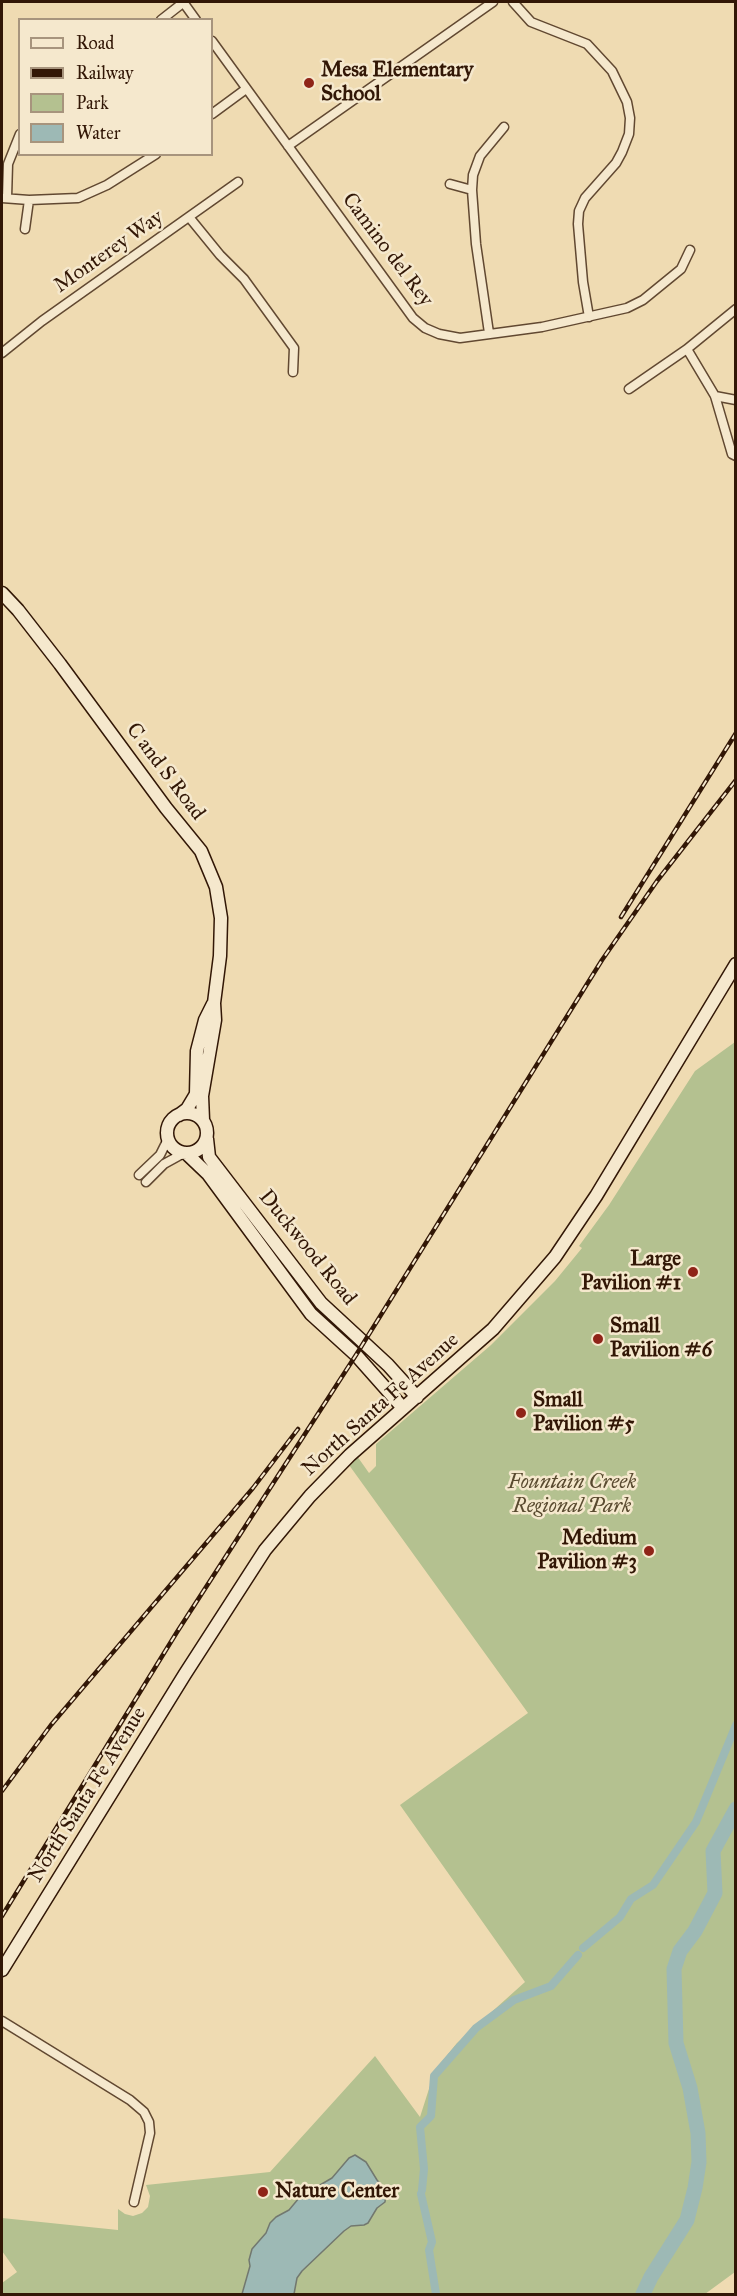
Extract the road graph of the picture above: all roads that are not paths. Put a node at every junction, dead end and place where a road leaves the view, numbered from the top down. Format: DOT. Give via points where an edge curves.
graph roads {
  1 [pos="183,2"];
  2 [pos="493,2"];
  3 [pos="513,2"];
  4 [pos="163,18"];
  5 [pos="195,18"];
  6 [pos="213,42"];
  7 [pos="246,89"];
  8 [pos="213,113"];
  9 [pos="504,127"];
  10 [pos="18,139"];
  11 [pos="288,146"];
  12 [pos="153,156"];
  13 [pos="238,182"];
  14 [pos="450,184"];
  15 [pos="472,190"];
  16 [pos="4,198"];
  17 [pos="29,200"];
  18 [pos="189,217"];
  19 [pos="25,229"];
  20 [pos="690,250"];
  21 [pos="735,309"];
  22 [pos="589,316"];
  23 [pos="489,333"];
  24 [pos="687,350"];
  25 [pos="2,352"];
  26 [pos="292,372"];
  27 [pos="629,389"];
  28 [pos="715,396"];
  29 [pos="735,400"];
  30 [pos="735,456"];
  31 [pos="2,593"];
  32 [pos="735,964"];
  33 [pos="214,1003"];
  34 [pos="178,1114"];
  35 [pos="203,1120"];
  36 [pos="168,1139"];
  37 [pos="207,1139"];
  38 [pos="185,1154"];
  39 [pos="139,1175"];
  40 [pos="146,1182"];
  41 [pos="417,1397"];
  42 [pos="403,1408"];
  43 [pos="2,1970"];
  44 [pos="2,2021"];
  45 [pos="134,2202"];
  1 -- 4 [label="street"];
  1 -- 5 [label="street"];
  2 -- 11 [label="street"];
  3 -- 22 [label="street" via="531,22 587,44 612,71 627,102 629,126 622,152 579,211"];
  6 -- 7 [label="street, Camino del Rey"];
  7 -- 8 [label="street"];
  7 -- 11 [label="street, Camino del Rey"];
  9 -- 15 [label="street" via="480,156"];
  10 -- 16 [label="street" via="8,164"];
  11 -- 23 [label="street, Camino del Rey" via="413,318 425,328 448,337"];
  12 -- 17 [label="street" via="78,198"];
  13 -- 18 [label="street, Monterey Way"];
  14 -- 15 [label="street"];
  15 -- 23 [label="street"];
  16 -- 17 [label="street"];
  17 -- 19 [label="street"];
  18 -- 25 [label="street, Monterey Way"];
  18 -- 26 [label="street" via="244,279 294,348"];
  20 -- 22 [label="street, Camino del Rey" via="681,269 643,300 627,308"];
  21 -- 24 [label="street"];
  22 -- 23 [label="street, Camino del Rey"];
  24 -- 27 [label="street"];
  24 -- 28 [label="street"];
  28 -- 29 [label="street"];
  28 -- 30 [label="street"];
  31 -- 33 [label="main road, C and S Road" via="201,851 216,887 221,918"];
  32 -- 41 [label="main road, North Santa Fe Avenue" via="596,1197 555,1257 499,1322"];
  33 -- 34 [label="main road, C and S Road" via="197,1051 196,1094 187,1109"];
  33 -- 35 [label="main road, C and S Road" via="215,1020 202,1096"];
  34 -- 35 [label="main road" via="192,1113"];
  34 -- 36 [label="main road" via="169,1124"];
  35 -- 37 [label="main road"];
  36 -- 38 [label="main road" via="174,1149"];
  36 -- 39 [label="street" via="160,1155"];
  37 -- 38 [label="main road" via="200,1150"];
  37 -- 41 [label="main road, Duckwood Road" via="209,1156 321,1303"];
  38 -- 40 [label="street" via="164,1164"];
  38 -- 42 [label="main road, Duckwood Road" via="208,1174 311,1314"];
  41 -- 42 [label="main road, North Santa Fe Avenue"];
  42 -- 43 [label="main road, North Santa Fe Avenue" via="310,1496 266,1550"];
  44 -- 45 [label="street" via="130,2100 147,2117 150,2133"];
}
